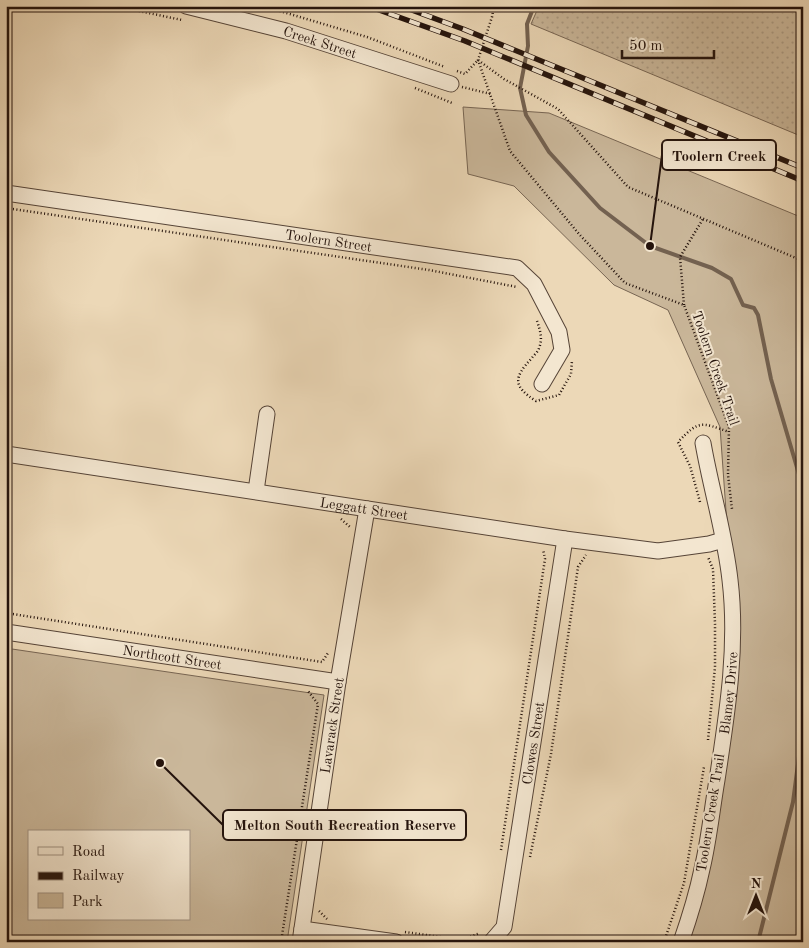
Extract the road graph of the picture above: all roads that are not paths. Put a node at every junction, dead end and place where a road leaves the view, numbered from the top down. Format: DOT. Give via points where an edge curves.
graph roads {
  1 [pos="186,6"];
  2 [pos="453,77"];
  3 [pos="6,193"];
  4 [pos="542,384"];
  5 [pos="267,414"];
  6 [pos="703,443"];
  7 [pos="6,454"];
  8 [pos="256,491"];
  9 [pos="367,509"];
  10 [pos="565,539"];
  11 [pos="716,542"];
  12 [pos="6,632"];
  13 [pos="338,682"];
  14 [pos="301,935"];
  15 [pos="488,936"];
  16 [pos="400,937"];
  17 [pos="680,942"];
  1 -- 2 [label="street, Creek Street"];
  3 -- 4 [label="street, Toolern Street" via="517,268 534,284 560,332 562,350"];
  5 -- 8 [label="street"];
  6 -- 11 [label="street, Blamey Drive" via="717,506"];
  7 -- 8 [label="street, Leggatt Street"];
  8 -- 9 [label="street, Leggatt Street"];
  9 -- 10 [label="street, Leggatt Street"];
  9 -- 13 [label="street, Lavarack Street"];
  10 -- 11 [label="street, Leggatt Street" via="658,551"];
  10 -- 15 [label="street, Clowes Street" via="504,927"];
  11 -- 17 [label="street, Blamey Drive" via="730,581 731,672 702,870"];
  12 -- 13 [label="street, Northcott Street"];
  13 -- 14 [label="street, Lavarack Street"];
  14 -- 16 [label="street"];
}
